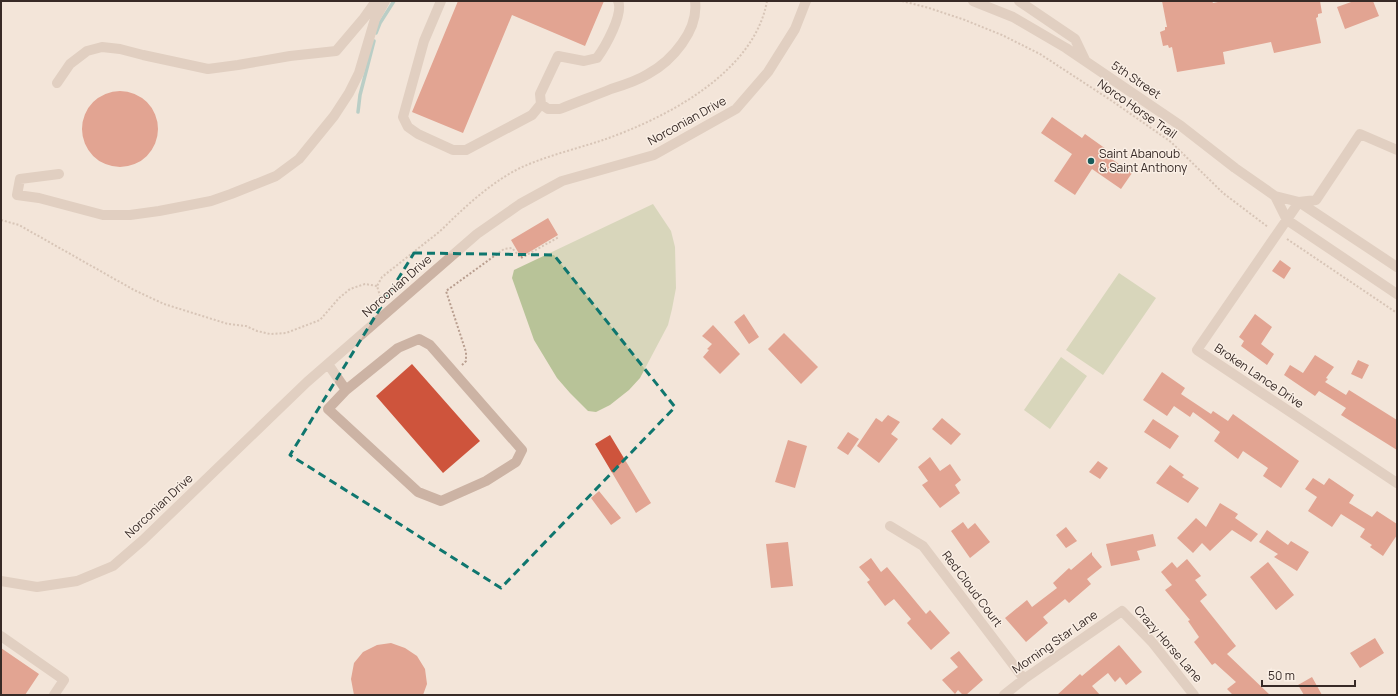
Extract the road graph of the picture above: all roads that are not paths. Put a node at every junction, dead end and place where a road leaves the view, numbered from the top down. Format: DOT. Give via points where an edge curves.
graph roads {
  1 [pos="376,1"];
  2 [pos="385,1"];
  3 [pos="441,1"];
  4 [pos="618,1"];
  5 [pos="695,1"];
  6 [pos="806,1"];
  7 [pos="973,1"];
  8 [pos="1018,1"];
  9 [pos="1085,60"];
  10 [pos="57,83"];
  11 [pos="541,104"];
  12 [pos="1397,150"];
  13 [pos="59,174"];
  14 [pos="1275,196"];
  15 [pos="1299,202"];
  16 [pos="1288,220"];
  17 [pos="1397,267"];
  18 [pos="1397,294"];
  19 [pos="328,364"];
  20 [pos="346,390"];
  21 [pos="1397,483"];
  22 [pos="890,526"];
  23 [pos="1,581"];
  24 [pos="1122,611"];
  25 [pos="1,636"];
  26 [pos="1024,679"];
  27 [pos="54,695"];
  28 [pos="1004,695"];
  29 [pos="1194,695"];
  1 -- 10 [label="street" via="336,51 208,69 102,47 87,51 70,64"];
  2 -- 13 [label="street" via="375,19 359,73 349,93 299,159 276,176 210,201 130,215 103,215 39,198 17,195 20,179"];
  3 -- 11 [label="street" via="424,41 411,83 403,117 408,127 453,150 466,150 532,115"];
  4 -- 11 [label="street" via="618,16 597,58 584,61 558,56 540,94"];
  5 -- 11 [label="street" via="696,13 687,35 678,48 649,74 560,108 548,109"];
  6 -- 19 [label="street, Norconian Drive" via="795,29 768,72 736,109 654,155 562,181 520,204 477,234"];
  7 -- 9 [label="street, 5th Street" via="1012,17"];
  8 -- 9 [label="street" via="1075,38"];
  9 -- 14 [label="street, 5th Street" via="1181,126"];
  12 -- 15 [label="street" via="1360,134 1316,200"];
  14 -- 15 [label="street, 5th Street"];
  14 -- 16 [label="street, 5th Street"];
  15 -- 16 [label="street, Broken Lance Drive"];
  15 -- 17 [label="street, 5th Street"];
  16 -- 18 [label="street, 5th Street"];
  16 -- 21 [label="street, Broken Lance Drive" via="1197,350"];
  19 -- 20 [label="street"];
  19 -- 23 [label="street, Norconian Drive" via="113,566 77,582 37,587"];
  20 -- 20 [label="street" via="328,409 418,492 440,501 486,481 516,462 522,450 430,345 419,339 398,348"];
  22 -- 26 [label="street, Red Cloud Court" via="923,546"];
  24 -- 26 [label="street, Morning Star Lane"];
  24 -- 29 [label="street, Crazy Horse Lane" via="1152,642"];
  25 -- 27 [label="street" via="64,680"];
  26 -- 28 [label="street, Morning Star Lane"];
}
